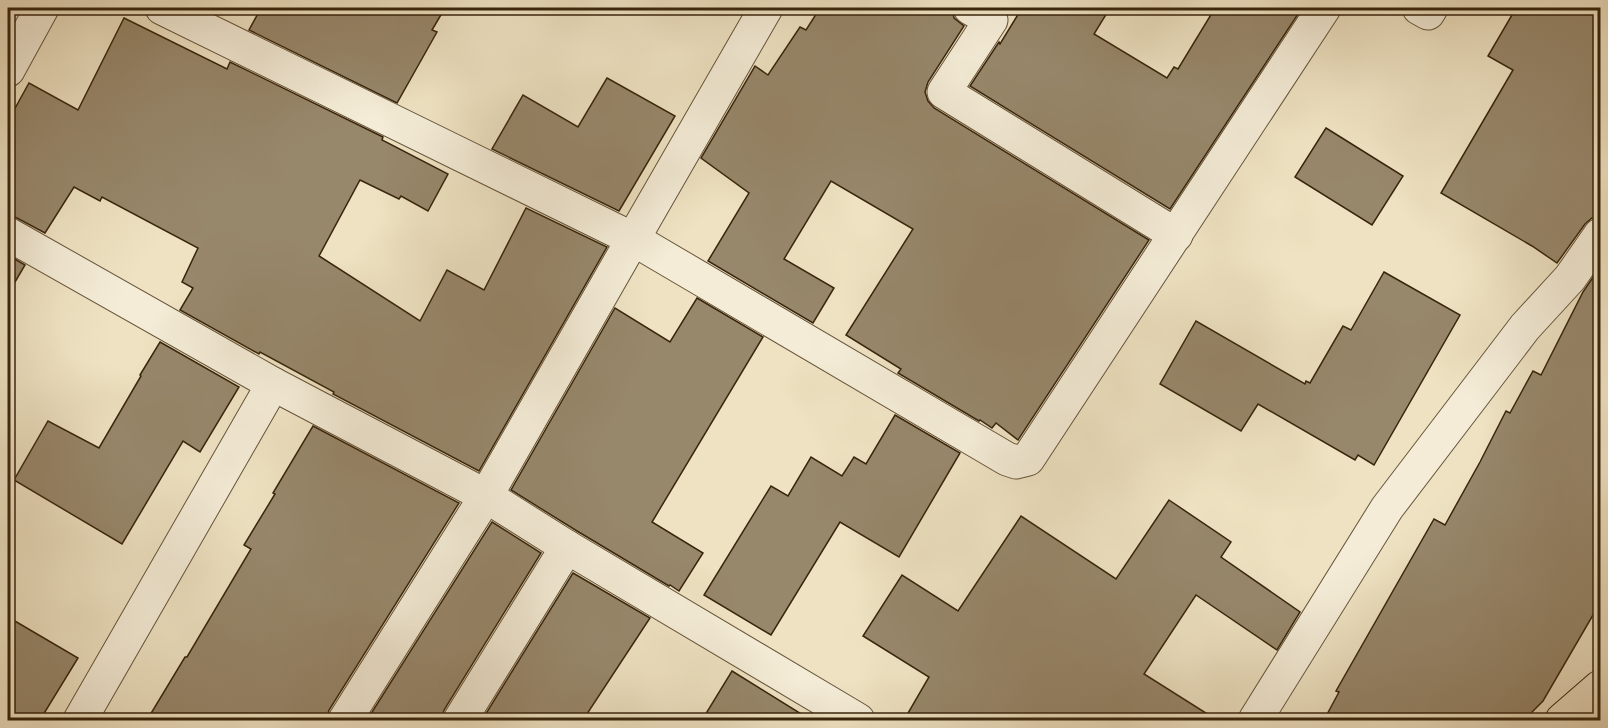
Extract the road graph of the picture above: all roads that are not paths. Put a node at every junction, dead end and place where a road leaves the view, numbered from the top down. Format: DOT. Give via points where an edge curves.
graph roads {
  1 [pos="42,8"];
  2 [pos="162,8"];
  3 [pos="766,8"];
  4 [pos="970,8"];
  5 [pos="1324,8"];
  6 [pos="1419,8"];
  7 [pos="1431,8"];
  8 [pos="8,70"];
  9 [pos="8,234"];
  10 [pos="1176,235"];
  11 [pos="1600,235"];
  12 [pos="633,239"];
  13 [pos="273,384"];
  14 [pos="486,496"];
  15 [pos="567,547"];
  16 [pos="1600,687"];
  17 [pos="80,720"];
  18 [pos="345,720"];
  19 [pos="460,720"];
  20 [pos="858,720"];
  21 [pos="1255,720"];
  22 [pos="1562,720"];
  1 -- 8 [label="street"];
  2 -- 12 [label="street"];
  3 -- 12 [label="street"];
  4 -- 10 [label="street" via="991,20 944,92"];
  5 -- 10 [label="street"];
  6 -- 7 [label="street" via="1428,12"];
  9 -- 13 [label="street"];
  10 -- 12 [label="street" via="1028,459 1016,462"];
  11 -- 21 [label="street" via="1388,508"];
  12 -- 14 [label="street"];
  13 -- 14 [label="street"];
  13 -- 17 [label="street"];
  14 -- 15 [label="street"];
  14 -- 18 [label="street"];
  15 -- 19 [label="street"];
  15 -- 20 [label="street"];
  16 -- 22 [label="highway"];
}
